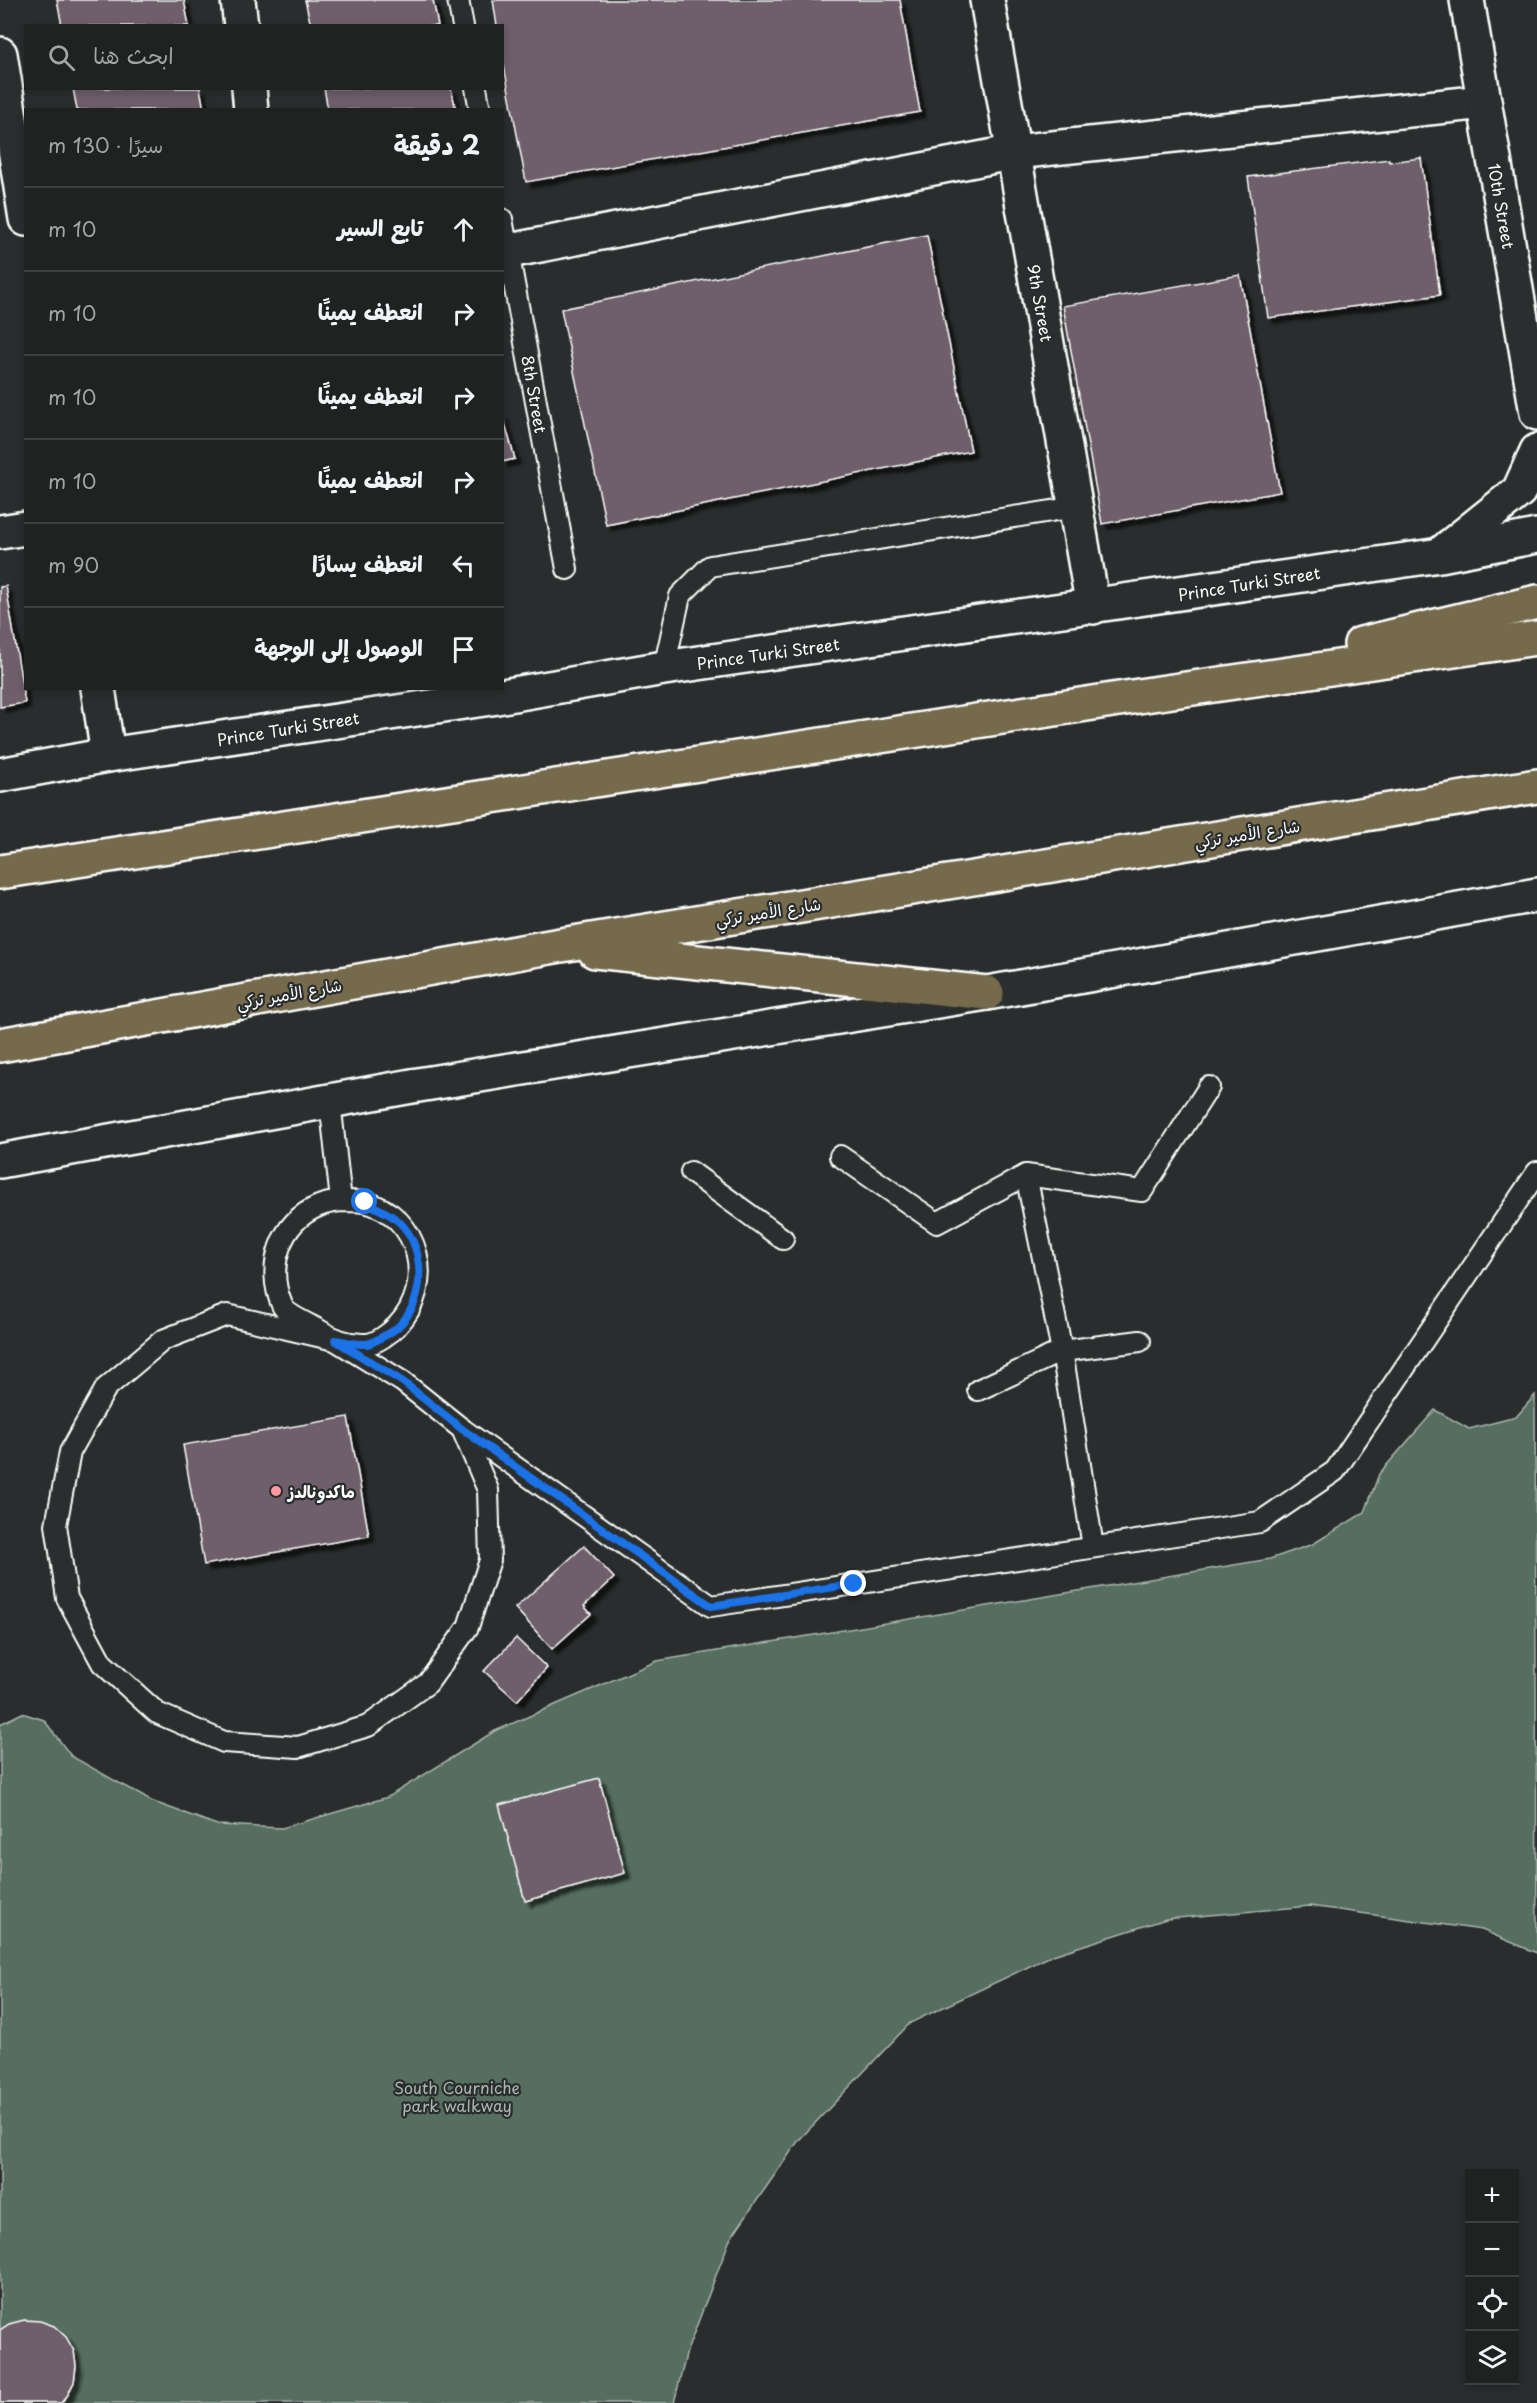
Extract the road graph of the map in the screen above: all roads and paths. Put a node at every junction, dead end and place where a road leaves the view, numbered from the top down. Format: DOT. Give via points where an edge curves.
graph roads {
  1 [pos="238,0"];
  2 [pos="458,0"];
  3 [pos="987,0"];
  4 [pos="1467,0"];
  5 [pos="241,24"];
  6 [pos="463,24"];
  7 [pos="0,54"];
  8 [pos="249,90"];
  9 [pos="476,90"];
  10 [pos="1484,102"];
  11 [pos="251,108"];
  12 [pos="480,108"];
  13 [pos="1015,152"];
  14 [pos="24,206"];
  15 [pos="504,228"];
  16 [pos="509,251"];
  17 [pos="1537,413"];
  18 [pos="1537,451"];
  19 [pos="1076,507"];
  20 [pos="24,528"];
  21 [pos="0,532"];
  22 [pos="1537,536"];
  23 [pos="1440,555"];
  24 [pos="567,569"];
  25 [pos="1537,602"];
  26 [pos="1093,607"];
  27 [pos="1537,638"];
  28 [pos="664,668"];
  29 [pos="98,690"];
  30 [pos="490,693"];
  31 [pos="1145,694"];
  32 [pos="108,755"];
  33 [pos="0,775"];
  34 [pos="1537,786"];
  35 [pos="0,872"];
  36 [pos="1537,896"];
  37 [pos="555,946"];
  38 [pos="987,993"];
  39 [pos="0,1045"];
  40 [pos="1209,1087"];
  41 [pos="330,1101"];
  42 [pos="840,1156"];
  43 [pos="0,1161"];
  44 [pos="691,1172"];
  45 [pos="1537,1172"];
  46 [pos="1026,1175"];
  47 [pos="341,1201"];
  48 [pos="783,1239"];
  49 [pos="335,1340"];
  50 [pos="1140,1341"];
  51 [pos="1062,1351"];
  52 [pos="978,1390"];
  53 [pos="462,1429"];
  54 [pos="1093,1547"];
  1 -- 5 [label="street"];
  2 -- 6 [label="lane"];
  3 -- 13 [label="street, 9th Street"];
  4 -- 10 [label="street, 10th Street"];
  7 -- 14 [label="street"];
  8 -- 11 [label="street"];
  9 -- 12 [label="lane"];
  10 -- 13 [label="street"];
  10 -- 17 [label="street, 10th Street"];
  13 -- 16 [label="street"];
  13 -- 19 [label="street, 9th Street"];
  15 -- 16 [label="lane, 8th Street"];
  16 -- 24 [label="lane, 8th Street"];
  18 -- 23 [label="street" via="1520,491"];
  19 -- 26 [label="street, 9th Street"];
  19 -- 28 [label="lane" via="710,567 680,596"];
  20 -- 21 [label="street"];
  22 -- 23 [label="street, Prince Turki Street"];
  23 -- 26 [label="street, Prince Turki Street"];
  25 -- 31 [label="main road"];
  26 -- 28 [label="street, Prince Turki Street"];
  27 -- 31 [label="main road"];
  28 -- 30 [label="street, Prince Turki Street"];
  29 -- 32 [label="street"];
  30 -- 32 [label="street, Prince Turki Street"];
  31 -- 35 [label="main road"];
  32 -- 33 [label="street, Prince Turki Street"];
  34 -- 37 [label="main road, شارع الأمير تركي"];
  36 -- 38 [label="street"];
  37 -- 38 [label="main road"];
  37 -- 39 [label="main road, شارع الأمير تركي"];
  38 -- 41 [label="street"];
  40 -- 46 [label="lane" via="1142,1191"];
  41 -- 43 [label="street"];
  41 -- 47 [label="lane"];
  42 -- 46 [label="lane" via="937,1223"];
  44 -- 48 [label="lane"];
  45 -- 54 [label="lane" via="1335,1471 1260,1522"];
  46 -- 51 [label="lane"];
  47 -- 49 [label="lane" via="318,1206 298,1218 283,1238 275,1261 274,1286 283,1309"];
  47 -- 49 [label="lane" via="365,1202 404,1227 415,1248 420,1271 412,1305 390,1333 368,1344"];
  49 -- 53 [label="lane" via="403,1382"];
  49 -- 53 [label="lane" via="227,1315 163,1340 106,1388 70,1452 56,1525 67,1598 102,1663 157,1713 224,1742 298,1747 368,1726 428,1683 468,1626 490,1560 488,1490"];
  50 -- 51 [label="lane"];
  51 -- 52 [label="lane"];
  51 -- 54 [label="lane"];
  53 -- 54 [label="lane" via="711,1606"];
}
